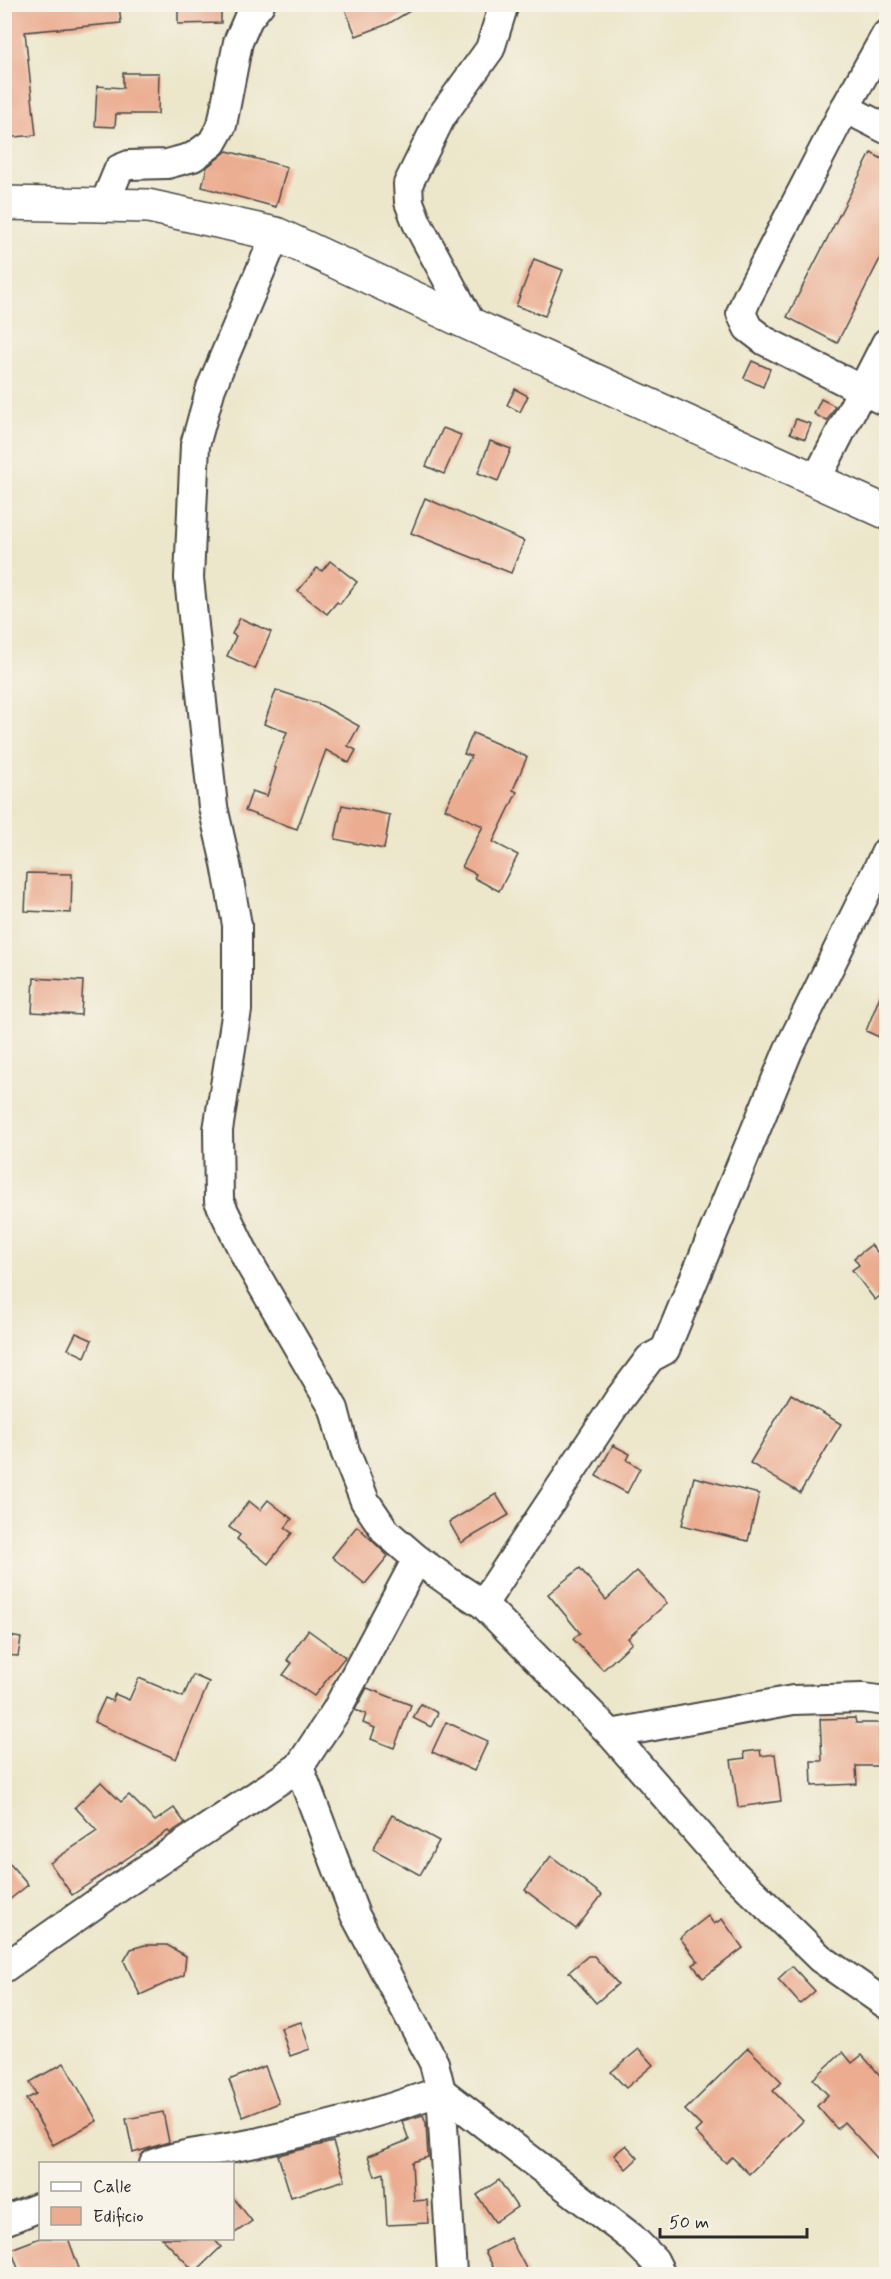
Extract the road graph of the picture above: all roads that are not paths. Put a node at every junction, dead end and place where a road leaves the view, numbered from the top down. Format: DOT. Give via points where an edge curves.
graph roads {
  1 [pos="260,4"];
  2 [pos="504,4"];
  3 [pos="886,35"];
  4 [pos="845,108"];
  5 [pos="886,129"];
  6 [pos="4,203"];
  7 [pos="104,205"];
  8 [pos="276,234"];
  9 [pos="472,325"];
  10 [pos="886,343"];
  11 [pos="874,396"];
  12 [pos="816,480"];
  13 [pos="886,512"];
  14 [pos="884,865"];
  15 [pos="417,1559"];
  16 [pos="483,1604"];
  17 [pos="886,1701"];
  18 [pos="611,1734"];
  19 [pos="299,1767"];
  20 [pos="4,1968"];
  21 [pos="886,2004"];
  22 [pos="441,2091"];
  23 [pos="157,2162"];
  24 [pos="39,2207"];
  25 [pos="4,2221"];
  26 [pos="452,2274"];
  27 [pos="661,2274"];
  1 -- 7 [label="street" via="238,42 222,125 212,143 194,157 119,169"];
  2 -- 9 [label="street" via="490,49 441,117 408,184 409,202 417,223"];
  3 -- 4 [label="street"];
  4 -- 5 [label="street"];
  4 -- 11 [label="street" via="741,313 748,328 765,341"];
  6 -- 7 [label="main road"];
  7 -- 8 [label="main road" via="148,206"];
  8 -- 9 [label="main road"];
  8 -- 15 [label="street" via="212,388 195,445 189,579 213,807 237,925 237,1010 218,1130 219,1201 334,1408 345,1451 365,1501 386,1532"];
  9 -- 12 [label="main road"];
  10 -- 11 [label="street"];
  11 -- 12 [label="street"];
  12 -- 13 [label="main road"];
  14 -- 16 [label="street" via="789,1051 665,1350 650,1358 624,1392"];
  15 -- 16 [label="street"];
  15 -- 19 [label="street" via="336,1711"];
  16 -- 18 [label="street"];
  17 -- 18 [label="street" via="793,1700"];
  18 -- 21 [label="street" via="730,1870 803,1942"];
  19 -- 20 [label="street"];
  19 -- 22 [label="street" via="355,1915 434,2063"];
  22 -- 23 [label="street" via="393,2108 261,2142"];
  22 -- 26 [label="street"];
  22 -- 27 [label="street" via="632,2237 654,2260"];
  24 -- 25 [label="street"];
}
